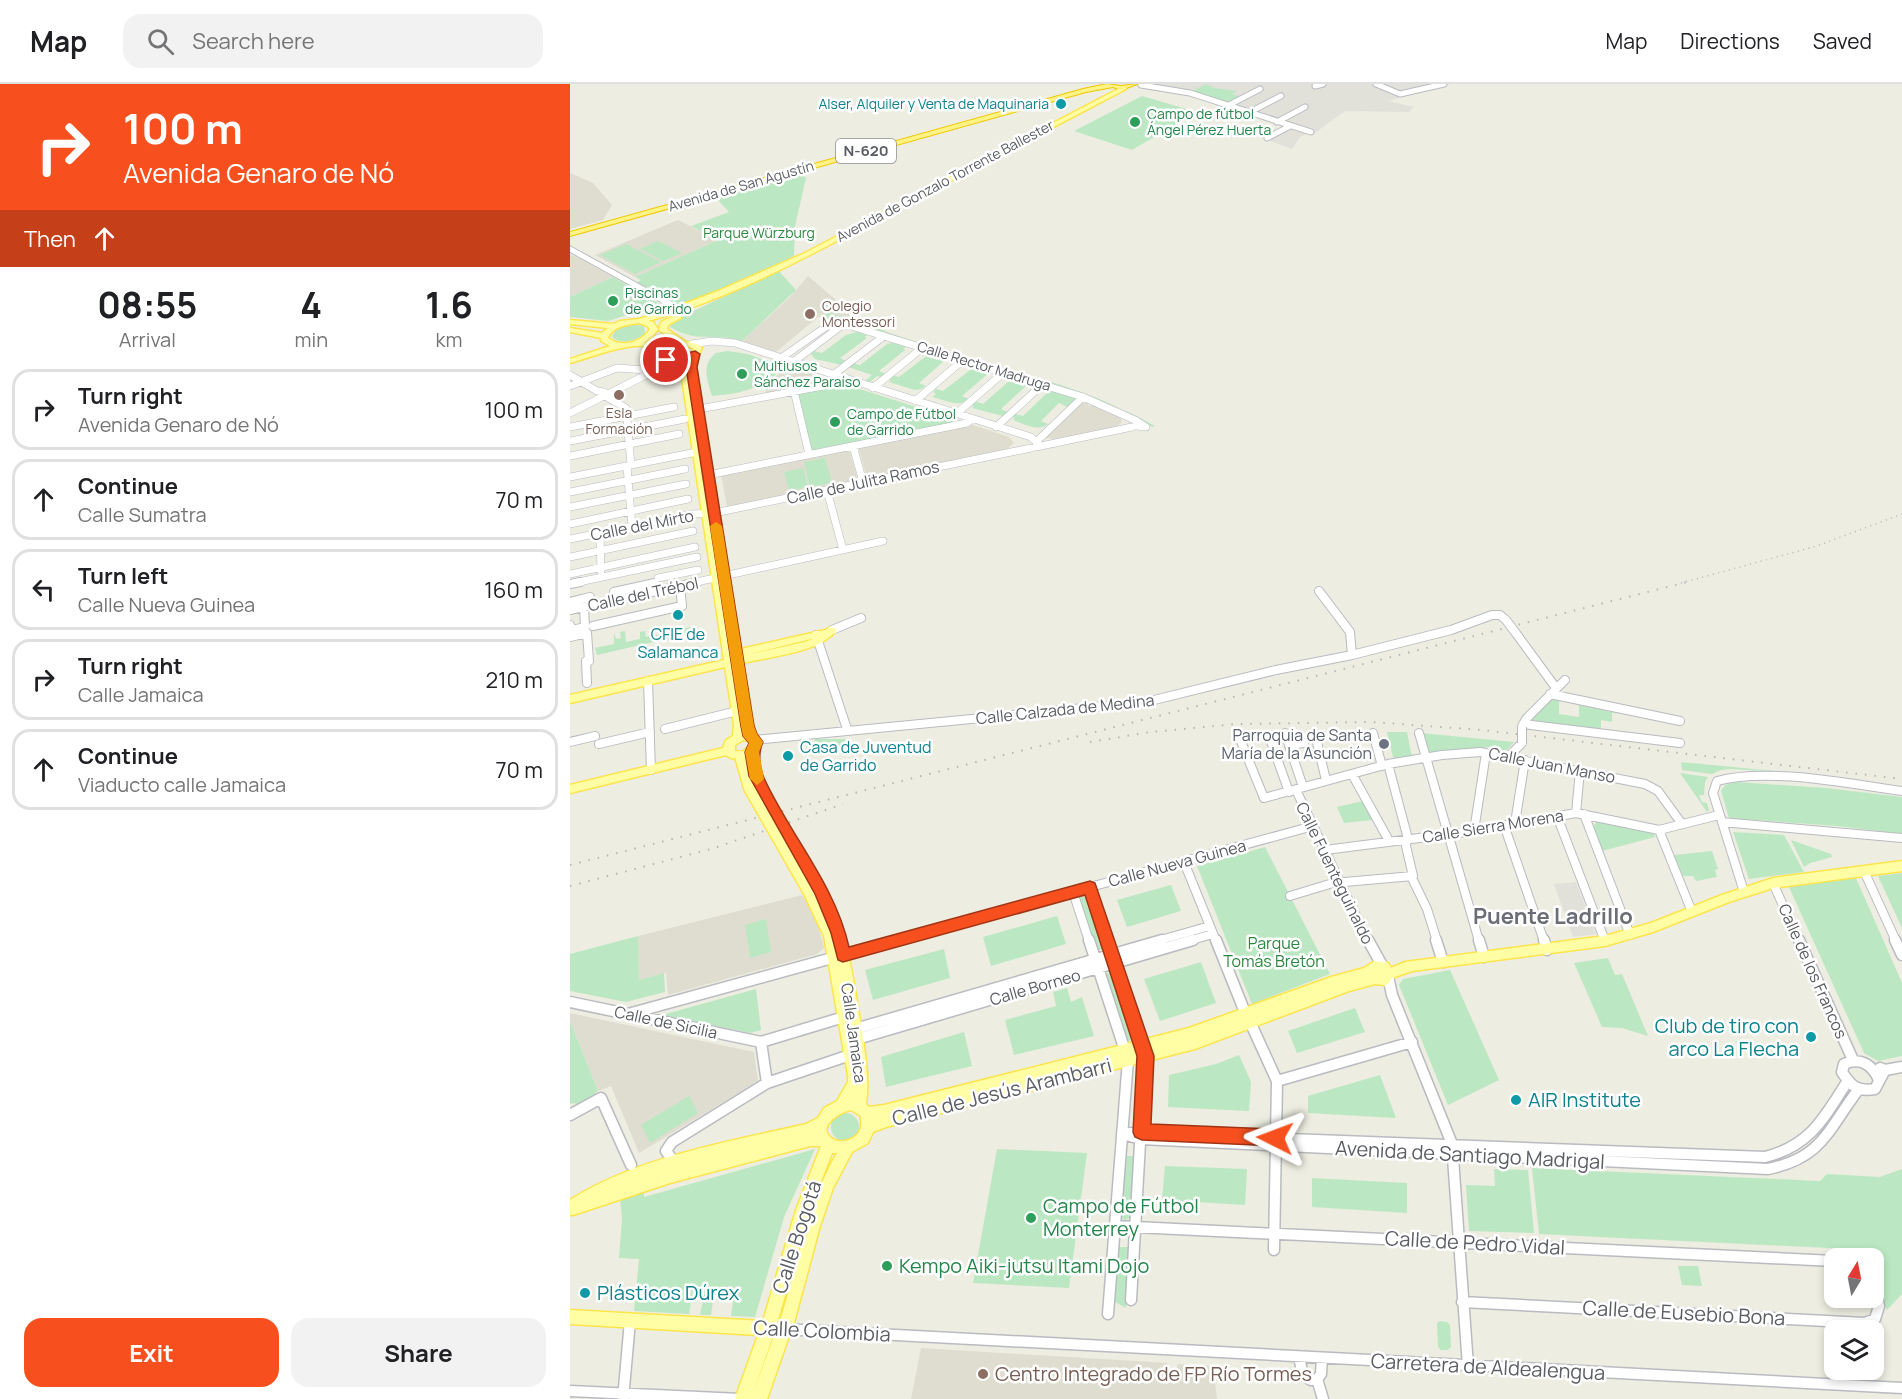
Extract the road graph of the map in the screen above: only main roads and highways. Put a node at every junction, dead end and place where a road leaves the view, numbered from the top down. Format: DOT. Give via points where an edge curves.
graph roads {
  1 [pos="1102,84"];
  2 [pos="1136,85"];
  3 [pos="1112,87"];
  4 [pos="1085,90"];
  5 [pos="570,234"];
  6 [pos="744,284"];
  7 [pos="732,291"];
  8 [pos="639,321"];
  9 [pos="570,322"];
  10 [pos="614,326"];
  11 [pos="570,330"];
  12 [pos="654,330"];
  13 [pos="604,338"];
  14 [pos="633,345"];
  15 [pos="619,346"];
  16 [pos="689,347"];
  17 [pos="675,356"];
  18 [pos="570,359"];
  19 [pos="694,410"];
  20 [pos="700,451"];
  21 [pos="710,513"];
  22 [pos="832,630"];
  23 [pos="733,658"];
  24 [pos="570,693"];
  25 [pos="570,699"];
  26 [pos="738,737"];
  27 [pos="753,743"];
  28 [pos="728,751"];
  29 [pos="740,756"];
  30 [pos="570,789"];
  31 [pos="1902,866"];
  32 [pos="817,894"];
  33 [pos="839,956"];
  34 [pos="1126,1055"];
  35 [pos="842,1105"];
  36 [pos="863,1109"];
  37 [pos="821,1124"];
  38 [pos="868,1128"];
  39 [pos="825,1142"];
  40 [pos="847,1148"];
  41 [pos="570,1208"];
  42 [pos="570,1317"];
  43 [pos="776,1329"];
  44 [pos="741,1399"];
  45 [pos="759,1399"];
  1 -- 4 [label="highway, Avenida de San Agustín / N-620"];
  2 -- 3 [label="highway, N-620"];
  3 -- 4 [label="highway, Avenida de San Agustín / N-620"];
  3 -- 6 [label="main road, Avenida de Gonzalo Torrente Ballester" via="823,246"];
  4 -- 5 [label="highway, Avenida de San Agustín / N-620"];
  6 -- 7 [label="main road, Avenida de Gonzalo Torrente Ballester"];
  6 -- 8 [label="main road, Avenida de Gonzalo Torrente Ballester" via="680,310"];
  7 -- 12 [label="main road, Avenida de Gonzalo Torrente Ballester" via="667,320"];
  7 -- 16 [label="main road" via="667,321 663,330"];
  8 -- 10 [label="main road, Avenida de Gonzalo Torrente Ballester"];
  8 -- 12 [label="main road" via="651,324"];
  9 -- 10 [label="main road, Avenida de Gonzalo Torrente Ballester"];
  10 -- 13 [label="main road"];
  11 -- 13 [label="main road"];
  12 -- 14 [label="main road, Avenida de Gonzalo Torrente Ballester" via="648,339"];
  12 -- 16 [label="main road"];
  13 -- 15 [label="main road"];
  13 -- 18 [label="main road"];
  14 -- 15 [label="main road"];
  14 -- 17 [label="main road" via="658,346"];
  15 -- 18 [label="main road"];
  16 -- 17 [label="main road"];
  16 -- 17 [label="main road"];
  16 -- 19 [label="main road"];
  17 -- 19 [label="main road" via="684,364"];
  19 -- 20 [label="main road"];
  20 -- 21 [label="main road"];
  20 -- 21 [label="main road" via="708,475"];
  21 -- 23 [label="main road"];
  22 -- 23 [label="main road" via="817,638"];
  23 -- 24 [label="main road"];
  23 -- 25 [label="main road"];
  23 -- 26 [label="main road"];
  23 -- 27 [label="main road"];
  26 -- 27 [label="main road"];
  26 -- 28 [label="main road" via="730,743"];
  27 -- 29 [label="main road"];
  27 -- 32 [label="main road, bridge" via="759,784"];
  28 -- 29 [label="main road"];
  28 -- 30 [label="main road"];
  29 -- 32 [label="main road, bridge" via="749,788"];
  31 -- 34 [label="main road, Calle de Jesús Arambarri" via="1773,883 1605,941 1412,966 1331,982 1195,1044"];
  32 -- 33 [label="main road, Calle Jamaica"];
  33 -- 35 [label="main road, Calle Jamaica" via="854,1083"];
  33 -- 36 [label="main road, Calle Jamaica" via="856,1034"];
  34 -- 36 [label="main road, Calle de Jesús Arambarri" via="884,1111"];
  34 -- 38 [label="main road, Calle de Jesús Arambarri"];
  35 -- 36 [label="main road"];
  35 -- 37 [label="main road" via="826,1115"];
  36 -- 38 [label="main road"];
  37 -- 39 [label="main road"];
  37 -- 41 [label="main road" via="675,1163 585,1197"];
  38 -- 40 [label="main road" via="856,1144"];
  39 -- 40 [label="main road" via="837,1149"];
  39 -- 41 [label="main road" via="810,1140 670,1176"];
  39 -- 43 [label="main road, Calle Bogotá" via="803,1210"];
  40 -- 43 [label="main road, Calle Bogotá" via="818,1210"];
  42 -- 43 [label="main road, Calle Colombia"];
  43 -- 44 [label="main road"];
  43 -- 45 [label="main road"];
}
